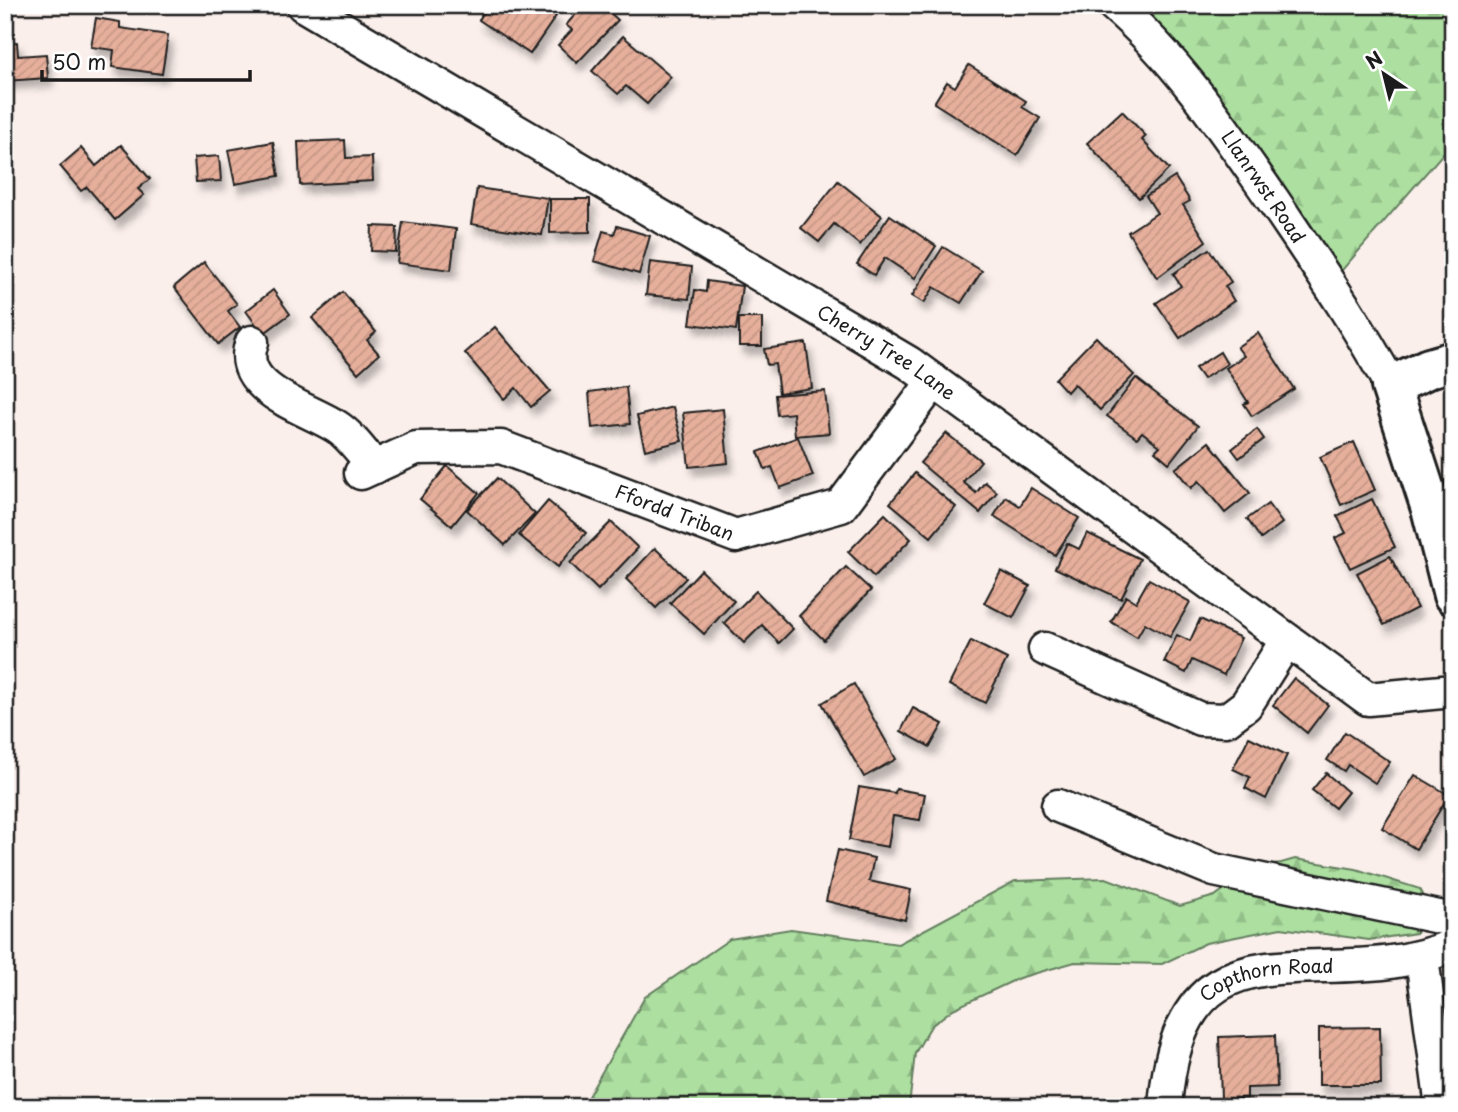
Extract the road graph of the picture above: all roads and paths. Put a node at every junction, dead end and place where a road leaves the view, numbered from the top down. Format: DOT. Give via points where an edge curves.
graph roads {
  1 [pos="303,5"];
  2 [pos="1114,5"];
  3 [pos="252,342"];
  4 [pos="1453,361"];
  5 [pos="934,381"];
  6 [pos="1391,386"];
  7 [pos="1453,595"];
  8 [pos="1287,639"];
  9 [pos="1045,649"];
  10 [pos="1453,691"];
  11 [pos="1058,806"];
  12 [pos="1453,920"];
  13 [pos="1453,945"];
  14 [pos="1422,958"];
  15 [pos="1165,1107"];
  16 [pos="1442,1107"];
  1 -- 5 [label="street, Cherry Tree Lane"];
  2 -- 6 [label="street, Llanrwst Road" via="1165,56 1224,128 1357,324"];
  3 -- 5 [label="street, Ffordd Triban" via="248,353 252,368 270,392 339,428 368,470 416,448 501,447 736,536 841,506"];
  4 -- 6 [label="main road"];
  5 -- 8 [label="street, Cherry Tree Lane"];
  6 -- 7 [label="main road"];
  8 -- 9 [label="street" via="1246,705 1226,720 1200,719"];
  8 -- 10 [label="street, Cherry Tree Lane" via="1368,699"];
  11 -- 12 [label="street" via="1214,870"];
  13 -- 14 [label="street, Copthorn Road"];
  14 -- 15 [label="street, Copthorn Road" via="1274,968 1226,979 1198,1000 1180,1029"];
  14 -- 16 [label="street"];
}
